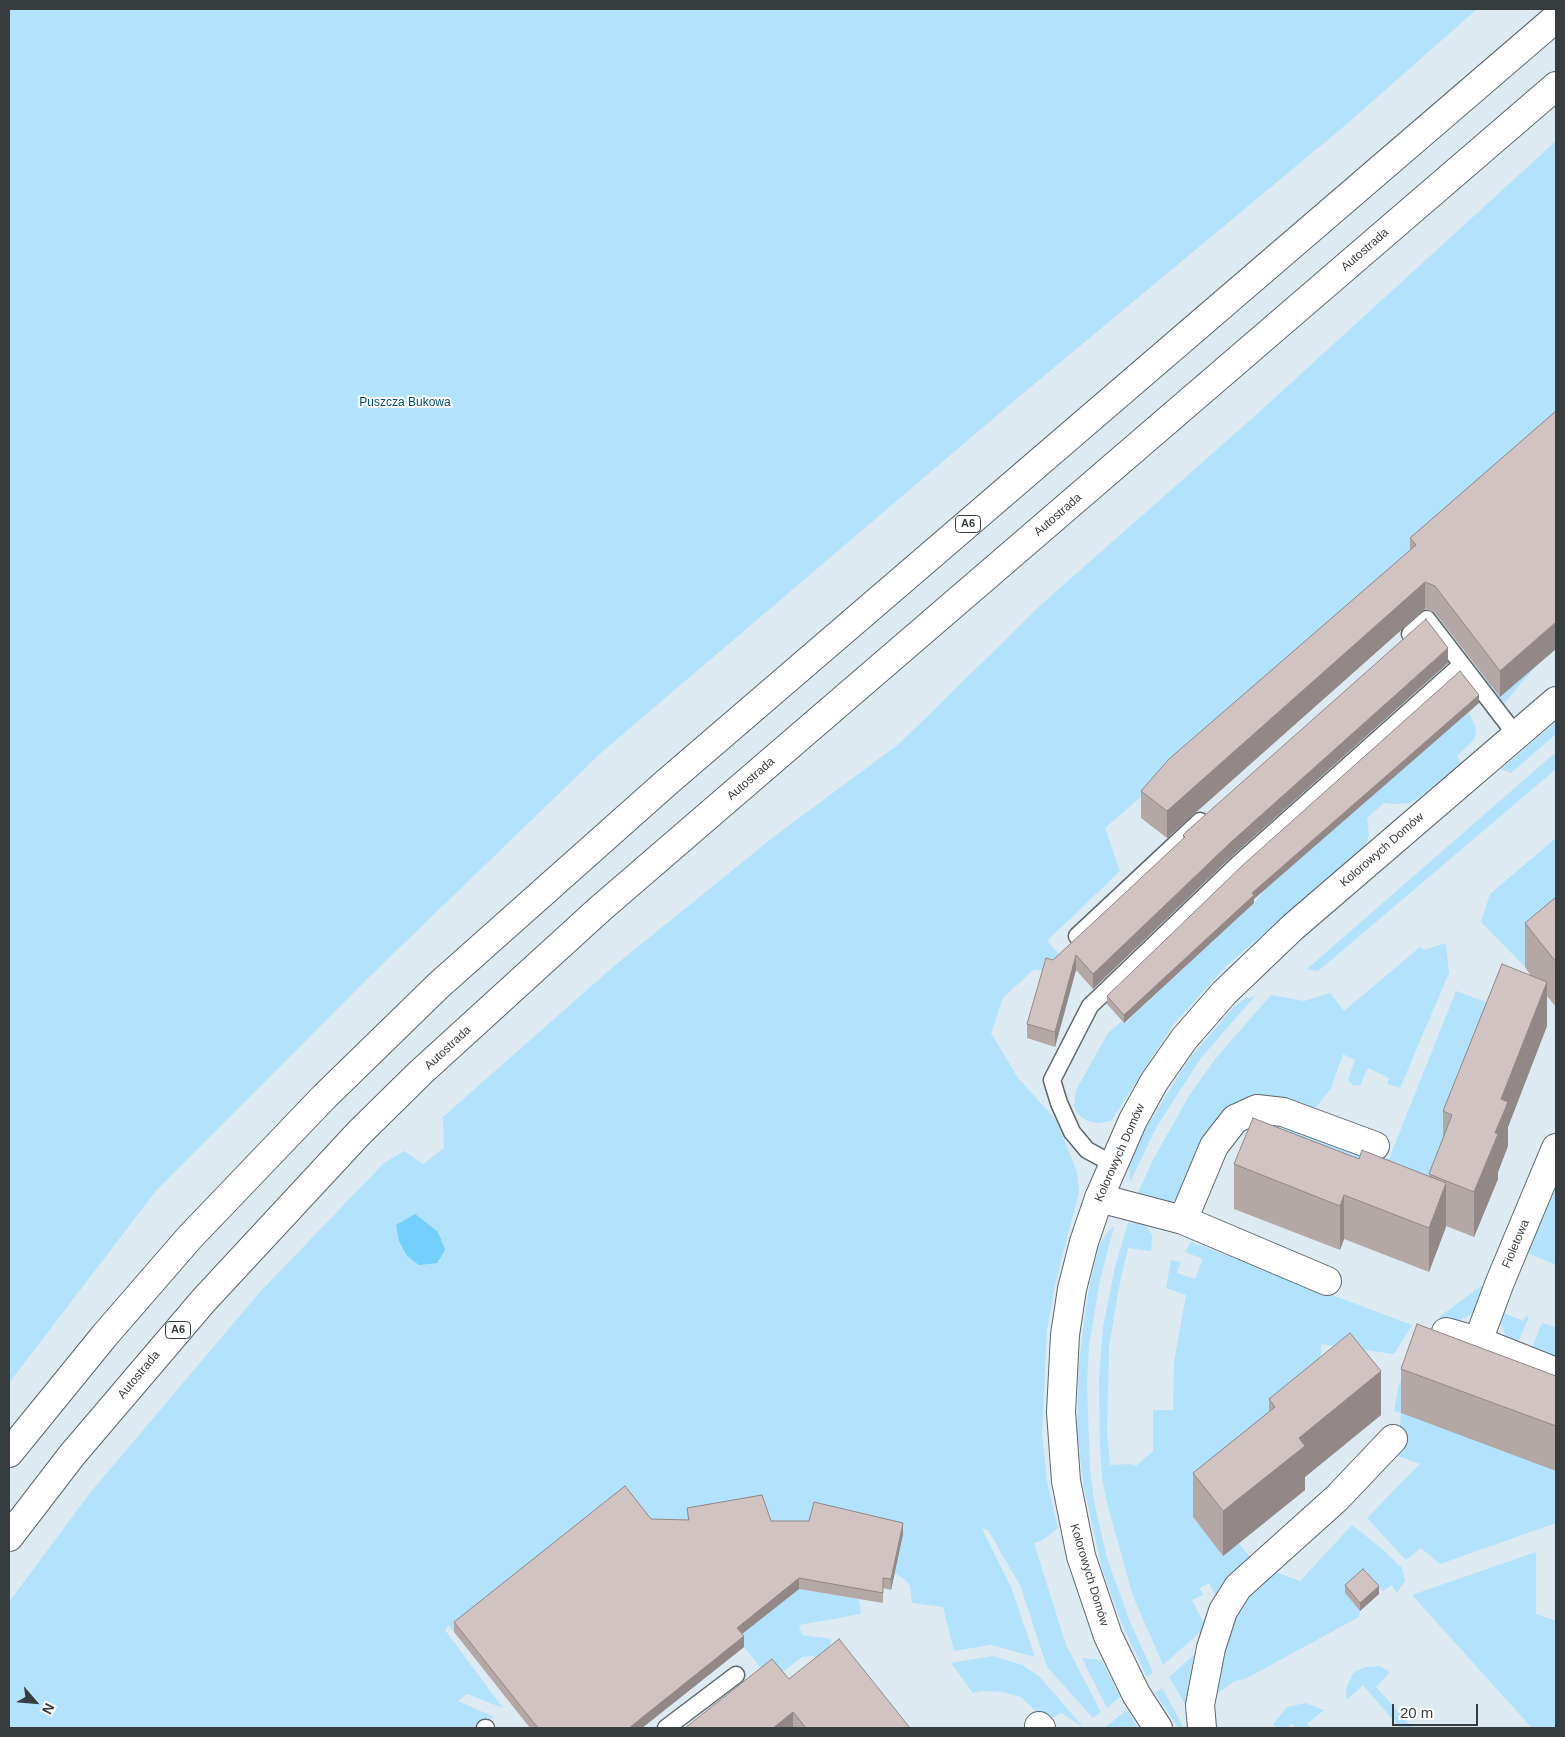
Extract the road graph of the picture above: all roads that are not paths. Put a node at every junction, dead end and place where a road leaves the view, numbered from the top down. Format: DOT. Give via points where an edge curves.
graph roads {
  1 [pos="1556,18"];
  2 [pos="1556,86"];
  3 [pos="1398,645"];
  4 [pos="1461,665"];
  5 [pos="1556,701"];
  6 [pos="1516,735"];
  7 [pos="1216,807"];
  8 [pos="1077,936"];
  9 [pos="1375,1146"];
  10 [pos="1556,1148"];
  11 [pos="1113,1164"];
  12 [pos="1099,1198"];
  13 [pos="1183,1220"];
  14 [pos="1327,1281"];
  15 [pos="1446,1332"];
  16 [pos="1478,1341"];
  17 [pos="1556,1372"];
  18 [pos="1393,1440"];
  19 [pos="9,1453"];
  20 [pos="9,1537"];
  21 [pos="736,1675"];
  22 [pos="666,1728"];
  23 [pos="1158,1728"];
  24 [pos="1202,1728"];
  1 -- 19 [label="main road, A6" via="590,849 477,950 259,1163 160,1271"];
  2 -- 20 [label="main road, Autostrada / A6" via="645,870 420,1073 198,1306 84,1441"];
  3 -- 4 [label="lane" via="1427,619"];
  4 -- 6 [label="lane"];
  4 -- 11 [label="lane" via="1237,866 1090,1006 1052,1080 1058,1103 1072,1132 1087,1150"];
  5 -- 6 [label="main road, Kolorowych Domów"];
  6 -- 11 [label="main road, Kolorowych Domów" via="1293,927 1224,993 1184,1039 1154,1082"];
  7 -- 8 [label="lane"];
  9 -- 13 [label="main road" via="1283,1112 1257,1109 1235,1119 1214,1146"];
  10 -- 16 [label="main road, Fioletowa"];
  11 -- 12 [label="main road, Kolorowych Domów"];
  12 -- 13 [label="main road"];
  12 -- 23 [label="main road, Kolorowych Domów" via="1072,1289 1065,1335 1061,1412 1066,1481 1080,1556 1098,1610 1127,1678"];
  13 -- 14 [label="main road"];
  15 -- 16 [label="main road"];
  16 -- 17 [label="main road"];
  18 -- 24 [label="main road" via="1337,1498 1238,1587 1223,1611 1211,1648 1200,1705"];
  21 -- 22 [label="lane"];
}
